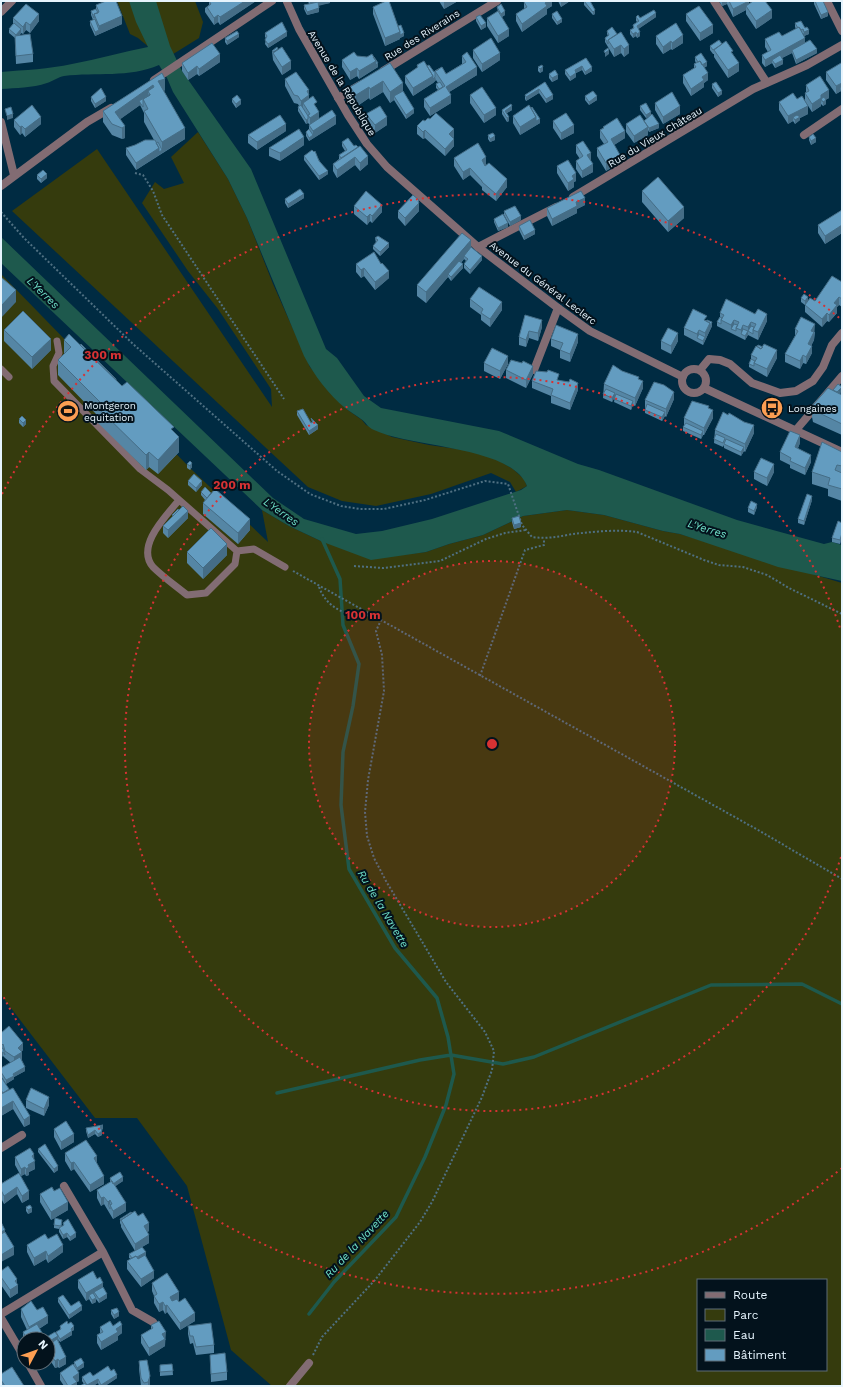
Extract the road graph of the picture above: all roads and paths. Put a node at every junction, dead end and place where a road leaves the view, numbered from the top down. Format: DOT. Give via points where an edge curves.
graph roads {
  1 [pos="12,1"];
  2 [pos="272,1"];
  3 [pos="277,1"];
  4 [pos="497,1"];
  5 [pos="714,1"];
  6 [pos="827,1"];
  7 [pos="288,2"];
  8 [pos="1,12"];
  9 [pos="842,31"];
  10 [pos="842,45"];
  11 [pos="378,74"];
  12 [pos="364,82"];
  13 [pos="149,83"];
  14 [pos="767,83"];
  15 [pos="338,98"];
  16 [pos="120,102"];
  17 [pos="842,109"];
  18 [pos="1,122"];
  19 [pos="804,135"];
  20 [pos="136,173"];
  21 [pos="14,175"];
  22 [pos="1,186"];
  23 [pos="1,212"];
  24 [pos="478,246"];
  25 [pos="558,308"];
  26 [pos="842,333"];
  27 [pos="57,342"];
  28 [pos="1,369"];
  29 [pos="534,370"];
  30 [pos="700,370"];
  31 [pos="842,376"];
  32 [pos="9,377"];
  33 [pos="683,377"];
  34 [pos="704,388"];
  35 [pos="284,399"];
  36 [pos="796,430"];
  37 [pos="842,452"];
  38 [pos="179,500"];
  39 [pos="526,530"];
  40 [pos="544,539"];
  41 [pos="237,551"];
  42 [pos="354,566"];
  43 [pos="285,567"];
  44 [pos="319,586"];
  45 [pos="842,614"];
  46 [pos="372,615"];
  47 [pos="381,620"];
  48 [pos="480,676"];
  49 [pos="842,880"];
  50 [pos="22,1135"];
  51 [pos="1,1148"];
  52 [pos="64,1186"];
  53 [pos="103,1252"];
  54 [pos="1,1314"];
  55 [pos="1,1318"];
  56 [pos="153,1322"];
  57 [pos="16,1343"];
  58 [pos="310,1363"];
  59 [pos="33,1371"];
  60 [pos="41,1386"];
  61 [pos="290,1386"];
  1 -- 8 [label="street"];
  2 -- 13 [label="street"];
  3 -- 7 [label="street"];
  4 -- 11 [label="street, Rue des Riverains"];
  5 -- 14 [label="street"];
  6 -- 9 [label="street"];
  7 -- 15 [label="street, Avenue de la République" via="299,29"];
  10 -- 14 [label="street, Rue du Vieux Château" via="807,65"];
  12 -- 15 [label="street"];
  14 -- 24 [label="street, Rue du Vieux Château" via="559,206"];
  15 -- 24 [label="street, Avenue de la République" via="367,144 387,167"];
  16 -- 21 [label="street" via="87,122"];
  17 -- 19 [label="street"];
  18 -- 21 [label="street"];
  20 -- 35 [label="path" via="142,175 153,191 162,215"];
  21 -- 22 [label="street"];
  23 -- 39 [label="path" via="24,238 133,344 277,471 310,494 360,510 384,509 425,500 485,481 508,484"];
  24 -- 25 [label="street, Avenue du Général Leclerc"];
  25 -- 29 [label="street"];
  25 -- 33 [label="street, Avenue du Général Leclerc" via="590,331"];
  26 -- 30 [label="street" via="832,344 823,367 813,381 796,391 780,393 752,383 730,364 720,360 709,358"];
  27 -- 38 [label="lane" via="59,353 53,366 54,381 140,469"];
  28 -- 32 [label="lane"];
  30 -- 33 [label="street" via="692,369"];
  30 -- 34 [label="street" via="705,376"];
  31 -- 36 [label="street"];
  33 -- 34 [label="street" via="684,388 690,392 698,392"];
  34 -- 36 [label="street"];
  36 -- 37 [label="street"];
  38 -- 41 [label="lane"];
  38 -- 41 [label="lane" via="152,534 147,552 152,566 186,595 206,594 235,564"];
  39 -- 40 [label="path" via="532,537"];
  39 -- 42 [label="path" via="486,539 440,561 383,568"];
  40 -- 45 [label="path" via="626,530 637,532 719,565 743,567 767,575"];
  40 -- 48 [label="path" via="544,545 525,550"];
  41 -- 43 [label="lane" via="254,549"];
  43 -- 44 [label="path"];
  44 -- 46 [label="path"];
  44 -- 46 [label="path" via="323,598 350,615"];
  46 -- 47 [label="path"];
  47 -- 48 [label="path"];
  47 -- 58 [label="path" via="376,631 382,655 384,691 368,780 365,812 367,836 374,858 389,887 446,982 485,1032 494,1051 492,1070 482,1097 420,1222 375,1280 322,1338"];
  48 -- 49 [label="path" via="758,830"];
  50 -- 51 [label="street"];
  52 -- 53 [label="street"];
  53 -- 54 [label="street"];
  53 -- 56 [label="street" via="132,1310"];
  55 -- 57 [label="street"];
  58 -- 61 [label="street"];
  59 -- 60 [label="street"];
}
